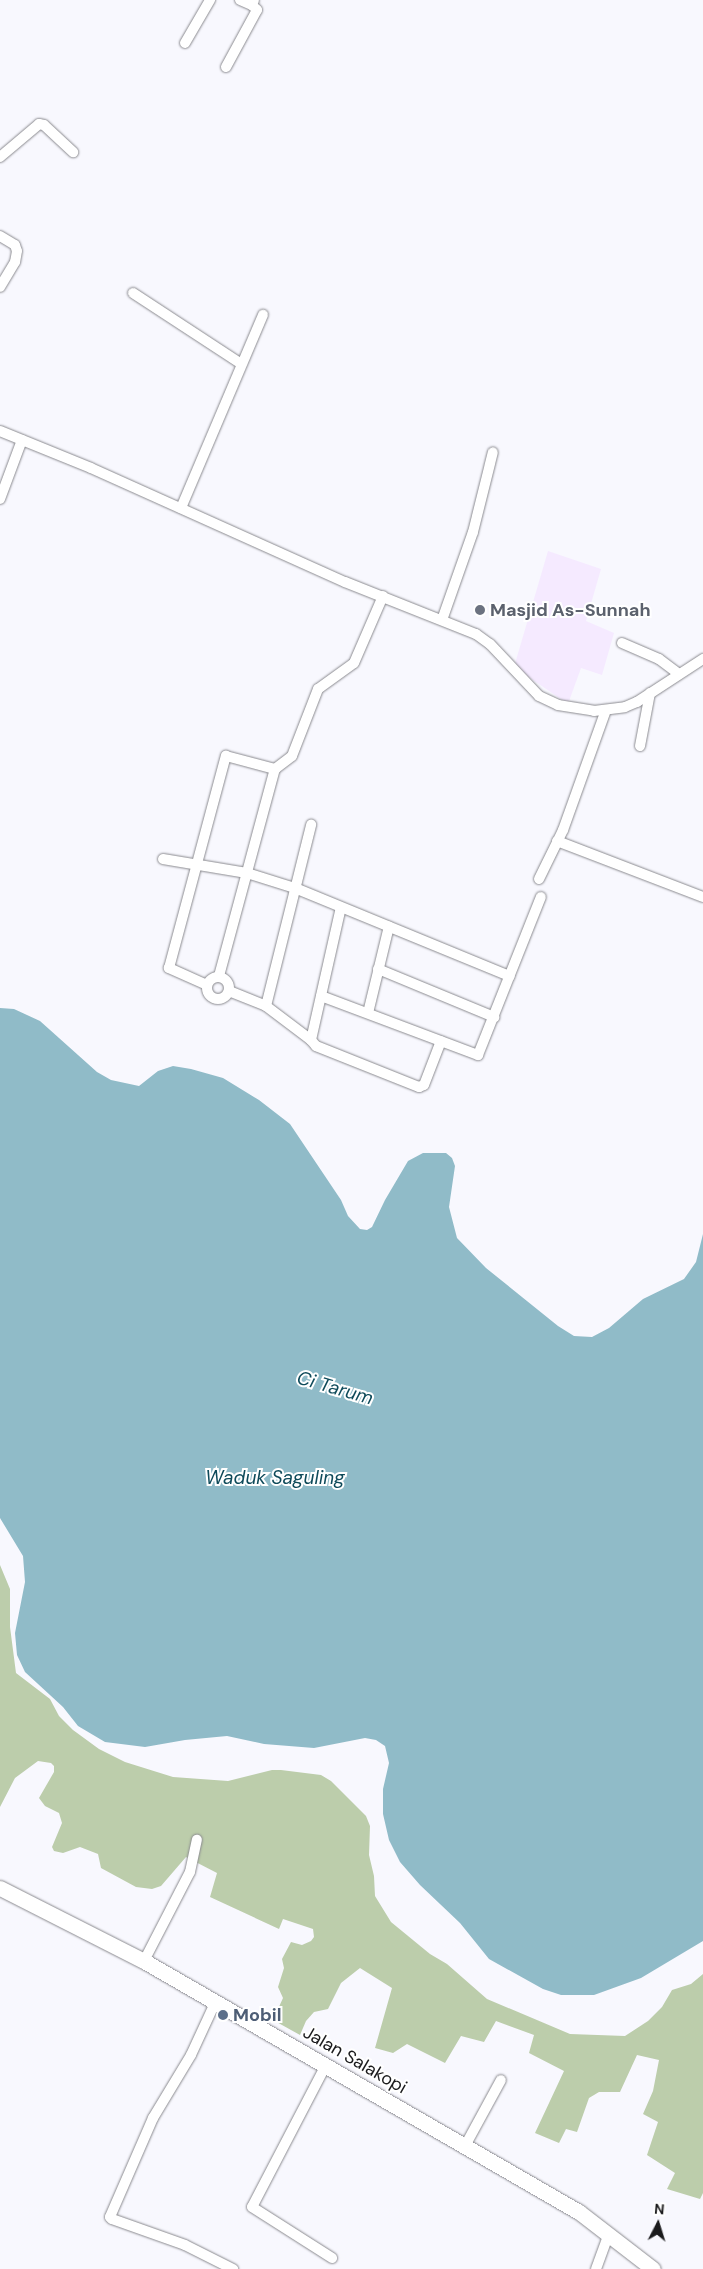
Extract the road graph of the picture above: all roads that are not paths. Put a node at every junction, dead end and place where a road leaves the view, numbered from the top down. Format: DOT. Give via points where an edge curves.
graph roads {
  1 [pos="210,0"];
  2 [pos="240,0"];
  3 [pos="253,3"];
  4 [pos="185,43"];
  5 [pos="226,67"];
  6 [pos="73,152"];
  7 [pos="0,157"];
  8 [pos="0,236"];
  9 [pos="0,287"];
  10 [pos="133,293"];
  11 [pos="263,315"];
  12 [pos="240,363"];
  13 [pos="0,431"];
  14 [pos="22,440"];
  15 [pos="493,452"];
  16 [pos="0,499"];
  17 [pos="181,508"];
  18 [pos="383,596"];
  19 [pos="442,620"];
  20 [pos="622,642"];
  21 [pos="703,659"];
  22 [pos="679,674"];
  23 [pos="650,693"];
  24 [pos="606,710"];
  25 [pos="640,746"];
  26 [pos="274,769"];
  27 [pos="310,825"];
  28 [pos="557,841"];
  29 [pos="163,859"];
  30 [pos="197,864"];
  31 [pos="246,873"];
  32 [pos="539,880"];
  33 [pos="295,888"];
  34 [pos="541,897"];
  35 [pos="703,898"];
  36 [pos="341,907"];
  37 [pos="389,926"];
  38 [pos="378,969"];
  39 [pos="219,976"];
  40 [pos="510,976"];
  41 [pos="207,985"];
  42 [pos="229,991"];
  43 [pos="321,996"];
  44 [pos="266,1006"];
  45 [pos="368,1013"];
  46 [pos="494,1017"];
  47 [pos="311,1040"];
  48 [pos="441,1041"];
  49 [pos="196,1840"];
  50 [pos="0,1888"];
  51 [pos="144,1961"];
  52 [pos="215,2003"];
  53 [pos="326,2065"];
  54 [pos="501,2080"];
  55 [pos="465,2146"];
  56 [pos="609,2233"];
  57 [pos="332,2258"];
  58 [pos="229,2268"];
  59 [pos="596,2269"];
  60 [pos="652,2269"];
  1 -- 4 [label="street"];
  2 -- 3 [label="street"];
  3 -- 5 [label="street" via="257,10"];
  6 -- 7 [label="street" via="39,124"];
  8 -- 9 [label="street" via="15,245 17,254"];
  10 -- 12 [label="street"];
  11 -- 12 [label="street"];
  12 -- 17 [label="street"];
  13 -- 14 [label="street"];
  14 -- 16 [label="street"];
  14 -- 17 [label="street"];
  15 -- 19 [label="street" via="472,532"];
  17 -- 18 [label="street" via="321,572"];
  18 -- 19 [label="street"];
  18 -- 26 [label="street" via="354,663 318,689 292,756"];
  19 -- 24 [label="street" via="487,641 542,698 569,708"];
  20 -- 22 [label="street"];
  21 -- 22 [label="street"];
  22 -- 23 [label="street"];
  23 -- 24 [label="street" via="625,707"];
  23 -- 25 [label="street"];
  24 -- 28 [label="street"];
  26 -- 30 [label="street" via="226,756"];
  26 -- 31 [label="street"];
  27 -- 33 [label="street"];
  28 -- 32 [label="street"];
  28 -- 35 [label="street"];
  29 -- 30 [label="street"];
  30 -- 31 [label="street"];
  30 -- 41 [label="street" via="169,968"];
  31 -- 33 [label="street"];
  31 -- 39 [label="street"];
  33 -- 36 [label="street"];
  33 -- 44 [label="street"];
  34 -- 40 [label="street"];
  36 -- 37 [label="street"];
  36 -- 43 [label="street"];
  37 -- 38 [label="street"];
  37 -- 40 [label="street"];
  38 -- 45 [label="street"];
  38 -- 46 [label="street"];
  39 -- 41 [label="street" via="212,978"];
  39 -- 42 [label="street" via="227,980"];
  40 -- 46 [label="street"];
  41 -- 42 [label="street" via="213,998 225,997"];
  42 -- 44 [label="street"];
  43 -- 45 [label="street"];
  43 -- 47 [label="street"];
  44 -- 47 [label="street"];
  45 -- 48 [label="street"];
  46 -- 48 [label="street" via="478,1056"];
  47 -- 48 [label="street" via="316,1046 419,1087 424,1085"];
  49 -- 51 [label="street" via="190,1872"];
  50 -- 51 [label="street, Jalan Salakopi"];
  51 -- 52 [label="street, Jalan Salakopi"];
  52 -- 53 [label="street, Jalan Salakopi"];
  52 -- 58 [label="street" via="191,2055 153,2118 110,2217 185,2245"];
  53 -- 55 [label="street, Jalan Salakopi"];
  53 -- 57 [label="street" via="252,2207"];
  54 -- 55 [label="street"];
  55 -- 56 [label="street, Jalan Salakopi"];
  56 -- 59 [label="street"];
  56 -- 60 [label="street, Jalan Salakopi"];
}
